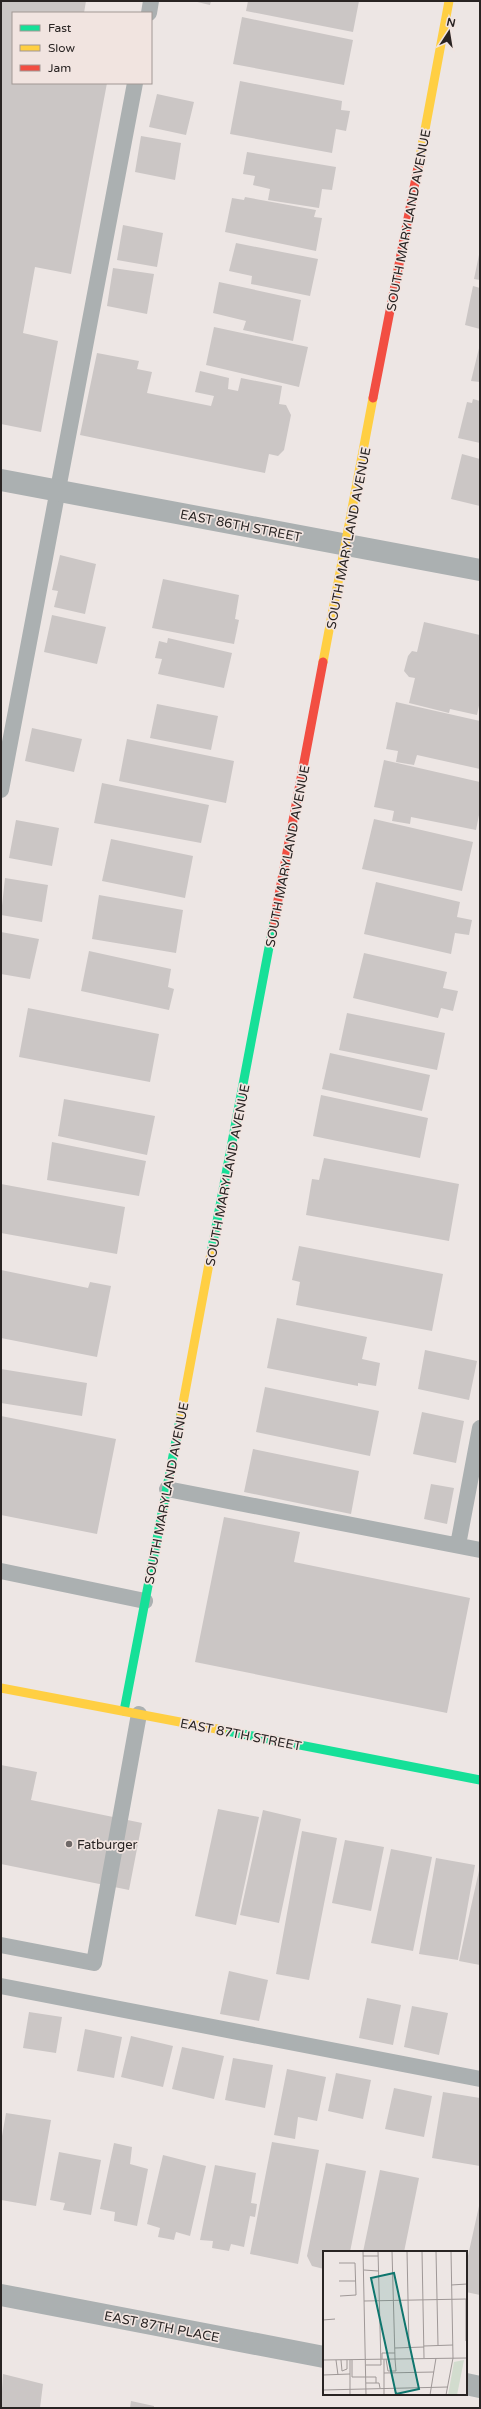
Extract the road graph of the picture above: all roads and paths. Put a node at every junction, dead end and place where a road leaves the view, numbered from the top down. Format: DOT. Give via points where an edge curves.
graph roads {
  1 [pos="151,1"];
  2 [pos="449,1"];
  3 [pos="148,12"];
  4 [pos="135,84"];
  5 [pos="1,480"];
  6 [pos="58,490"];
  7 [pos="346,544"];
  8 [pos="480,570"];
  9 [pos="1,790"];
  10 [pos="480,1428"];
  11 [pos="167,1489"];
  12 [pos="458,1545"];
  13 [pos="480,1550"];
  14 [pos="1,1571"];
  15 [pos="145,1601"];
  16 [pos="1,1688"];
  17 [pos="132,1713"];
  18 [pos="480,1780"];
  19 [pos="1,1945"];
  20 [pos="1,1986"];
  21 [pos="480,2079"];
  22 [pos="1,2295"];
  23 [pos="323,2357"];
  24 [pos="467,2384"];
  25 [pos="480,2387"];
  1 -- 3 [label="lane"];
  2 -- 7 [label="street, SOUTH MARYLAND AVENUE"];
  4 -- 6 [label="lane"];
  5 -- 6 [label="street, EAST 86TH STREET"];
  6 -- 7 [label="street, EAST 86TH STREET"];
  6 -- 9 [label="lane"];
  7 -- 8 [label="street, EAST 86TH STREET"];
  7 -- 11 [label="street, SOUTH MARYLAND AVENUE"];
  10 -- 12 [label="lane"];
  11 -- 12 [label="lane"];
  11 -- 15 [label="street, SOUTH MARYLAND AVENUE"];
  12 -- 13 [label="lane"];
  14 -- 15 [label="lane"];
  15 -- 17 [label="street, SOUTH MARYLAND AVENUE"];
  16 -- 17 [label="street, EAST 87TH STREET"];
  17 -- 18 [label="street, EAST 87TH STREET"];
  17 -- 19 [label="lane" via="94,1963"];
  20 -- 21 [label="lane"];
  22 -- 23 [label="street, EAST 87TH PLACE"];
  24 -- 25 [label="street"];
}
